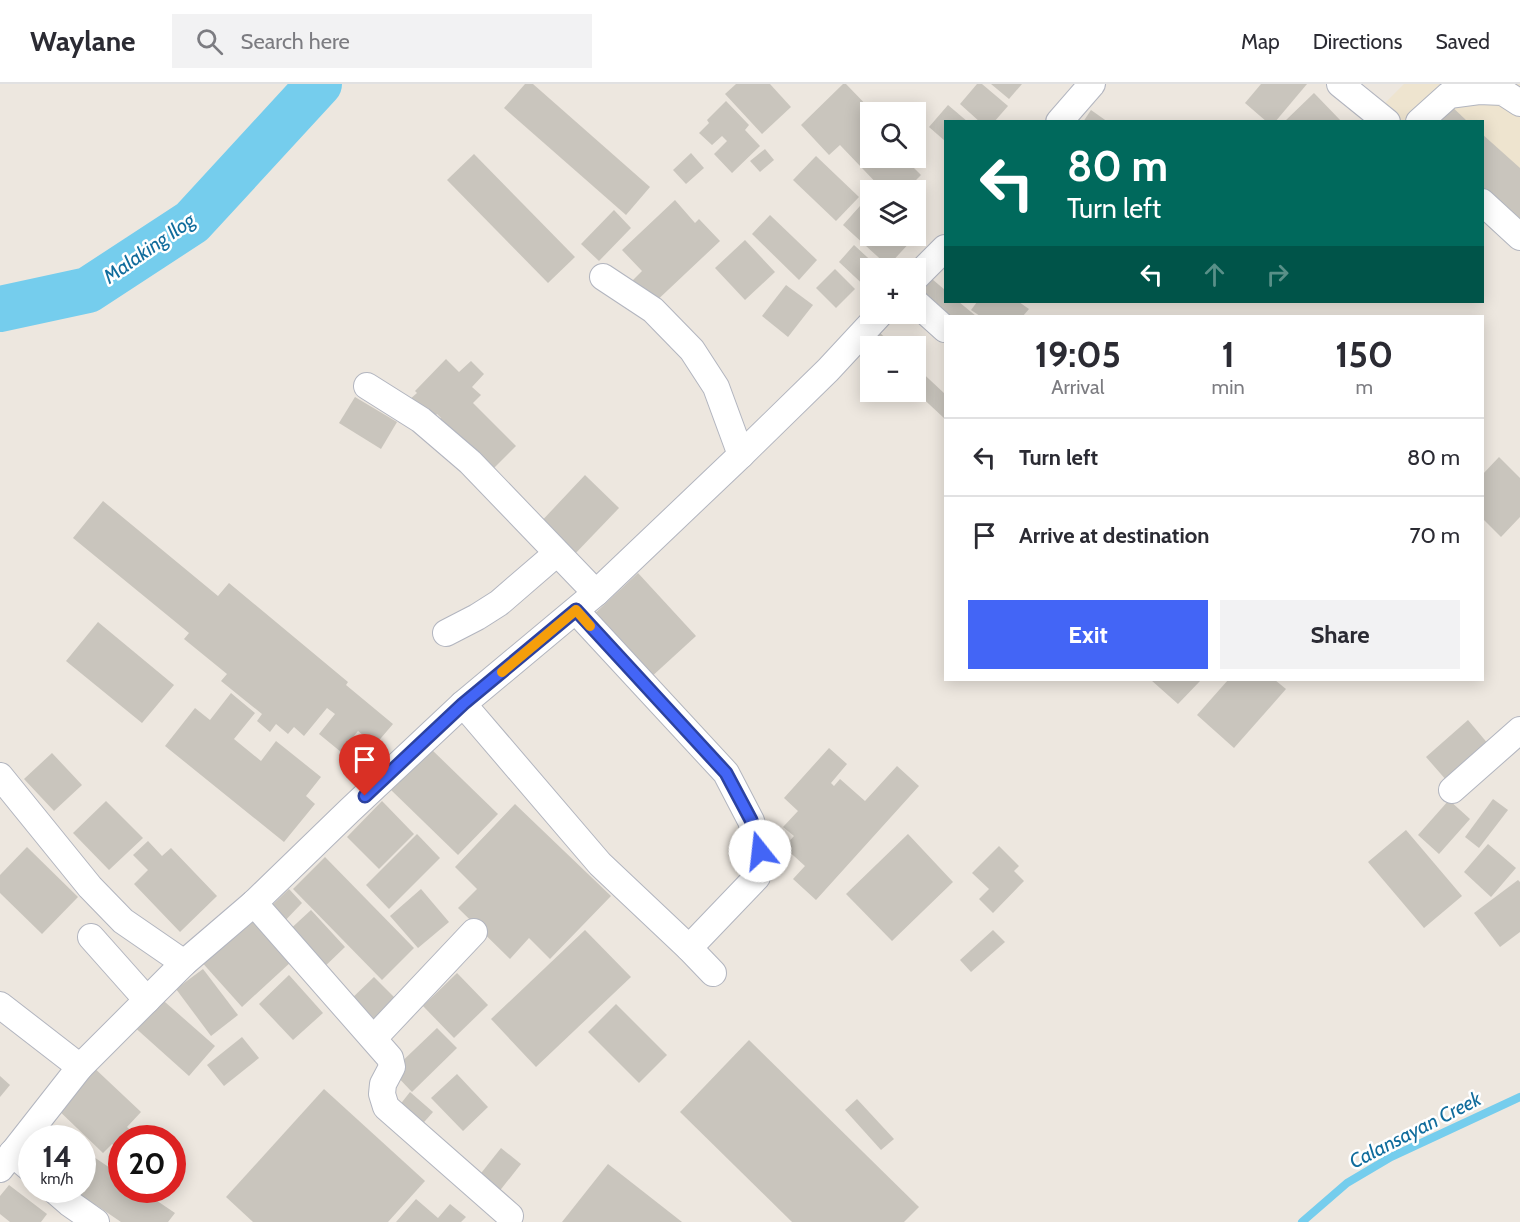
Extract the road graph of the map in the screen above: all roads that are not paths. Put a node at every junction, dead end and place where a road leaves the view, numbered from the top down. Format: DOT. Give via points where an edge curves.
graph roads {
  1 [pos="1092,84"];
  2 [pos="1340,84"];
  3 [pos="1520,104"];
  4 [pos="1061,120"];
  5 [pos="1385,120"];
  6 [pos="1421,120"];
  7 [pos="1484,204"];
  8 [pos="1520,237"];
  9 [pos="944,249"];
  10 [pos="926,267"];
  11 [pos="603,277"];
  12 [pos="926,312"];
  13 [pos="871,324"];
  14 [pos="944,328"];
  15 [pos="367,386"];
  16 [pos="741,455"];
  17 [pos="556,553"];
  18 [pos="596,593"];
  19 [pos="576,610"];
  20 [pos="446,633"];
  21 [pos="463,704"];
  22 [pos="1520,730"];
  23 [pos="0,776"];
  24 [pos="1452,790"];
  25 [pos="254,903"];
  26 [pos="474,932"];
  27 [pos="90,937"];
  28 [pos="690,948"];
  29 [pos="184,963"];
  30 [pos="713,973"];
  31 [pos="147,1000"];
  32 [pos="0,1005"];
  33 [pos="374,1038"];
  34 [pos="80,1067"];
  35 [pos="6,1161"];
  36 [pos="69,1203"];
  37 [pos="510,1216"];
  38 [pos="96,1222"];
  1 -- 4 [label="street"];
  2 -- 5 [label="street"];
  3 -- 6 [label="street" via="1503,92 1449,95"];
  7 -- 8 [label="street"];
  9 -- 10 [label="street"];
  11 -- 16 [label="street" via="653,310 692,350 716,387"];
  12 -- 14 [label="street"];
  13 -- 16 [label="street"];
  15 -- 17 [label="street" via="421,420 470,462"];
  16 -- 18 [label="street"];
  17 -- 18 [label="street"];
  17 -- 20 [label="street" via="499,603"];
  18 -- 19 [label="street"];
  19 -- 21 [label="street"];
  19 -- 28 [label="street" via="726,773 751,820 760,851 757,877"];
  21 -- 25 [label="street"];
  21 -- 28 [label="street" via="600,864"];
  22 -- 24 [label="street"];
  23 -- 29 [label="street" via="90,887 123,921"];
  25 -- 29 [label="street"];
  25 -- 33 [label="street"];
  26 -- 33 [label="street"];
  27 -- 31 [label="street"];
  28 -- 30 [label="street"];
  29 -- 31 [label="street"];
  31 -- 34 [label="street"];
  32 -- 34 [label="street"];
  33 -- 37 [label="street" via="390,1058 392,1067 383,1084 386,1107"];
  34 -- 35 [label="street"];
  36 -- 38 [label="street"];
}
